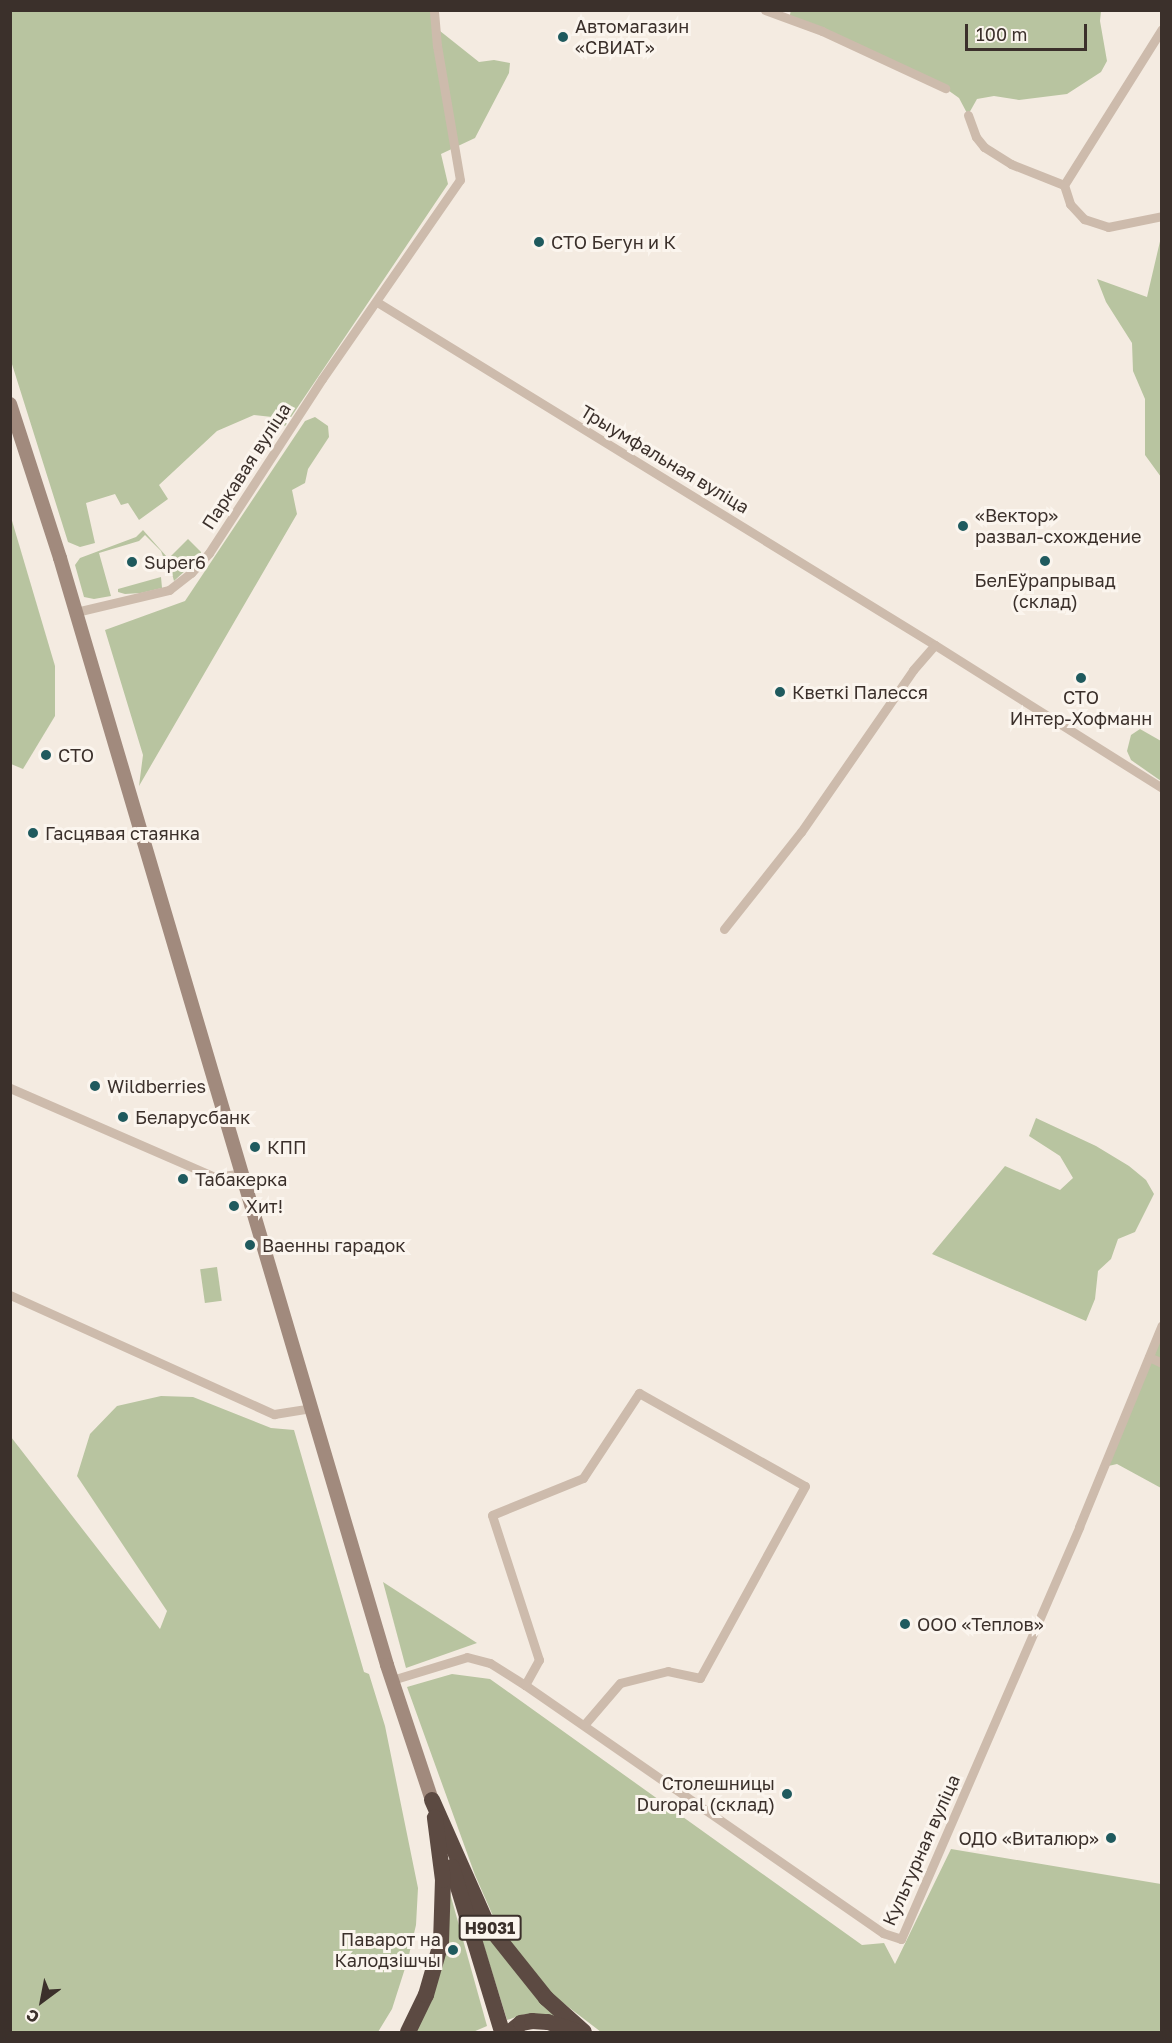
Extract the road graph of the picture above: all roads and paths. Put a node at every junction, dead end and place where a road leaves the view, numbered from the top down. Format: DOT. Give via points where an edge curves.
graph roads {
  1 [pos="434,10"];
  2 [pos="765,10"];
  3 [pos="1161,29"];
  4 [pos="945,88"];
  5 [pos="968,115"];
  6 [pos="1064,185"];
  7 [pos="1161,216"];
  8 [pos="377,302"];
  9 [pos="10,404"];
  10 [pos="75,612"];
  11 [pos="935,645"];
  12 [pos="1161,788"];
  13 [pos="724,929"];
  14 [pos="10,1088"];
  15 [pos="243,1173"];
  16 [pos="10,1295"];
  17 [pos="1161,1325"];
  18 [pos="1149,1358"];
  19 [pos="1161,1363"];
  20 [pos="310,1408"];
  21 [pos="392,1680"];
  22 [pos="525,1685"];
  23 [pos="584,1725"];
  24 [pos="432,1800"];
  25 [pos="408,2032"];
  26 [pos="502,2032"];
  27 [pos="510,2032"];
  28 [pos="581,2032"];
  1 -- 8 [label="street, Паркавая вуліца" via="460,180"];
  2 -- 4 [label="street" via="843,40"];
  3 -- 6 [label="street"];
  5 -- 6 [label="street" via="984,147 1011,164"];
  6 -- 7 [label="street" via="1070,204 1084,219 1108,227"];
  8 -- 10 [label="street, Паркавая вуліца" via="209,553 191,573 163,592"];
  8 -- 11 [label="street, Трыумфальная вуліца"];
  9 -- 10 [label="main road, Н9031"];
  10 -- 15 [label="main road, Н9031"];
  11 -- 12 [label="street, Трыумфальная вуліца"];
  11 -- 13 [label="street" via="913,670 801,832"];
  14 -- 15 [label="street" via="215,1177"];
  15 -- 20 [label="main road, Н9031"];
  16 -- 20 [label="street" via="274,1414"];
  17 -- 18 [label="street"];
  18 -- 19 [label="street"];
  18 -- 23 [label="street, Культурная вуліца" via="901,1939 884,1933"];
  20 -- 21 [label="main road, Н9031"];
  21 -- 22 [label="street, Культурная вуліца" via="466,1657 490,1663"];
  21 -- 24 [label="main road, Н9031"];
  22 -- 23 [label="street, Культурная вуліца"];
  22 -- 23 [label="street" via="539,1660 492,1515 583,1478 639,1393 805,1486 700,1678 668,1671 620,1683"];
  24 -- 25 [label="highway, Н9031" via="443,1880 441,1942 426,1995"];
  24 -- 26 [label="highway, Н9031"];
  24 -- 28 [label="highway, Н9031" via="487,1924 534,1984"];
  27 -- 28 [label="highway, Н9031" via="521,2023 532,2021"];
}
